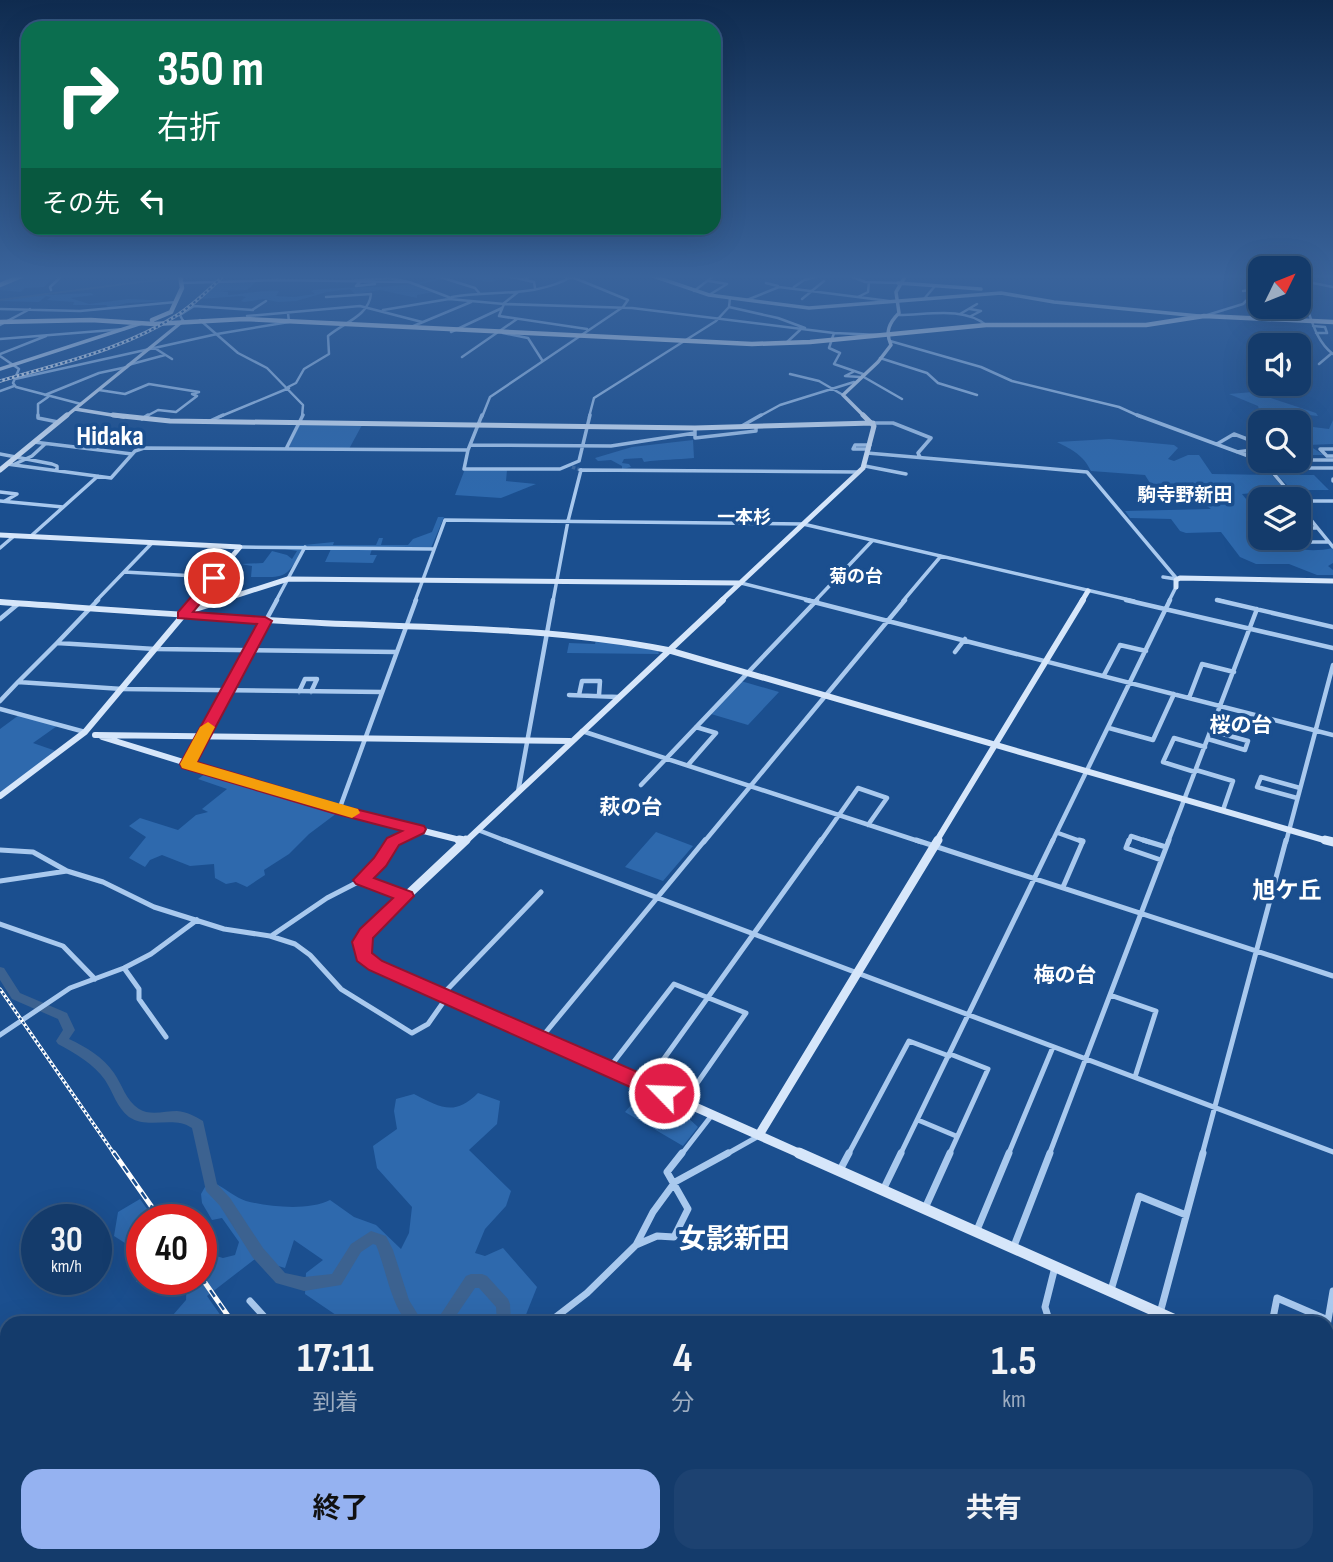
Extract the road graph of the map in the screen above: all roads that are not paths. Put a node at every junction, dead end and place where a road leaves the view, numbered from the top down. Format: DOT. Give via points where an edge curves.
graph roads {
  1 [pos="17,348"];
  2 [pos="66,348"];
  3 [pos="144,348"];
  4 [pos="150,348"];
  5 [pos="155,348"];
  6 [pos="232,348"];
  7 [pos="328,348"];
  8 [pos="472,348"];
  9 [pos="534,348"];
  10 [pos="559,348"];
  11 [pos="674,348"];
  12 [pos="829,348"];
  13 [pos="889,348"];
  14 [pos="922,348"];
  15 [pos="1333,353"];
  16 [pos="0,355"];
  17 [pos="166,355"];
  18 [pos="462,357"];
  19 [pos="880,358"];
  20 [pos="172,359"];
  21 [pos="542,360"];
  22 [pos="1319,363"];
  23 [pos="12,365"];
  24 [pos="127,366"];
  25 [pos="0,369"];
  26 [pos="790,374"];
  27 [pos="858,376"];
  28 [pos="15,379"];
  29 [pos="14,386"];
  30 [pos="288,387"];
  31 [pos="99,390"];
  32 [pos="831,390"];
  33 [pos="0,391"];
  34 [pos="843,395"];
  35 [pos="977,395"];
  36 [pos="46,396"];
  37 [pos="902,399"];
  38 [pos="81,404"];
  39 [pos="75,409"];
  40 [pos="141,419"];
  41 [pos="58,422"];
  42 [pos="209,422"];
  43 [pos="300,422"];
  44 [pos="873,423"];
  45 [pos="478,424"];
  46 [pos="587,425"];
  47 [pos="740,428"];
  48 [pos="756,428"];
  49 [pos="695,430"];
  50 [pos="1248,439"];
  51 [pos="33,442"];
  52 [pos="46,444"];
  53 [pos="1216,444"];
  54 [pos="470,445"];
  55 [pos="583,446"];
  56 [pos="286,449"];
  57 [pos="869,449"];
  58 [pos="1333,449"];
  59 [pos="468,450"];
  60 [pos="1248,450"];
  61 [pos="1236,452"];
  62 [pos="0,454"];
  63 [pos="132,454"];
  64 [pos="17,456"];
  65 [pos="1248,456"];
  66 [pos="27,458"];
  67 [pos="920,458"];
  68 [pos="1333,458"];
  69 [pos="1311,459"];
  70 [pos="10,465"];
  71 [pos="1311,468"];
  72 [pos="1333,468"];
  73 [pos="862,469"];
  74 [pos="0,470"];
  75 [pos="56,471"];
  76 [pos="1273,473"];
  77 [pos="906,474"];
  78 [pos="98,477"];
  79 [pos="1285,487"];
  80 [pos="0,492"];
  81 [pos="2,501"];
  82 [pos="1311,501"];
  83 [pos="1333,501"];
  84 [pos="63,508"];
  85 [pos="1311,520"];
  86 [pos="568,521"];
  87 [pos="803,524"];
  88 [pos="1311,528"];
  89 [pos="1317,528"];
  90 [pos="0,535"];
  91 [pos="15,536"];
  92 [pos="31,536"];
  93 [pos="872,540"];
  94 [pos="152,542"];
  95 [pos="1311,542"];
  96 [pos="1328,542"];
  97 [pos="240,547"];
  98 [pos="1333,547"];
  99 [pos="0,548"];
  100 [pos="305,548"];
  101 [pos="434,549"];
  102 [pos="941,556"];
  103 [pos="124,572"];
  104 [pos="1163,577"];
  105 [pos="214,578"];
  106 [pos="288,579"];
  107 [pos="1177,579"];
  108 [pos="423,580"];
  109 [pos="1333,581"];
  110 [pos="558,582"];
  111 [pos="741,583"];
  112 [pos="1176,587"];
  113 [pos="1088,591"];
  114 [pos="815,600"];
  115 [pos="1217,600"];
  116 [pos="0,602"];
  117 [pos="19,603"];
  118 [pos="89,608"];
  119 [pos="1257,609"];
  120 [pos="1167,610"];
  121 [pos="184,614"];
  122 [pos="0,619"];
  123 [pos="888,620"];
  124 [pos="265,621"];
  125 [pos="406,626"];
  126 [pos="1333,626"];
  127 [pos="1250,629"];
  128 [pos="549,631"];
  129 [pos="964,639"];
  130 [pos="57,643"];
  131 [pos="1333,648"];
  132 [pos="155,649"];
  133 [pos="250,650"];
  134 [pos="668,650"];
  135 [pos="1146,651"];
  136 [pos="397,652"];
  137 [pos="955,652"];
  138 [pos="1046,661"];
  139 [pos="1333,665"];
  140 [pos="1234,672"];
  141 [pos="747,673"];
  142 [pos="1104,676"];
  143 [pos="18,682"];
  144 [pos="1131,683"];
  145 [pos="122,689"];
  146 [pos="228,691"];
  147 [pos="299,692"];
  148 [pos="311,692"];
  149 [pos="382,692"];
  150 [pos="1174,694"];
  151 [pos="569,695"];
  152 [pos="579,695"];
  153 [pos="599,695"];
  154 [pos="825,695"];
  155 [pos="618,697"];
  156 [pos="1189,698"];
  157 [pos="0,701"];
  158 [pos="1221,706"];
  159 [pos="0,709"];
  160 [pos="696,727"];
  161 [pos="1110,728"];
  162 [pos="1316,730"];
  163 [pos="582,731"];
  164 [pos="1212,731"];
  165 [pos="85,732"];
  166 [pos="95,735"];
  167 [pos="1333,735"];
  168 [pos="202,737"];
  169 [pos="365,738"];
  170 [pos="528,740"];
  171 [pos="1208,740"];
  172 [pos="571,741"];
  173 [pos="995,744"];
  174 [pos="1205,747"];
  175 [pos="666,758"];
  176 [pos="188,764"];
  177 [pos="688,765"];
  178 [pos="1088,771"];
  179 [pos="1196,771"];
  180 [pos="641,785"];
  181 [pos="749,785"];
  182 [pos="1300,789"];
  183 [pos="518,792"];
  184 [pos="0,796"];
  185 [pos="1297,798"];
  186 [pos="1185,799"];
  187 [pos="339,810"];
  188 [pos="1223,810"];
  189 [pos="839,815"];
  190 [pos="868,825"];
  191 [pos="418,829"];
  192 [pos="477,829"];
  193 [pos="1289,829"];
  194 [pos="1058,833"];
  195 [pos="464,841"];
  196 [pos="1333,842"];
  197 [pos="933,846"];
  198 [pos="1166,847"];
  199 [pos="0,850"];
  200 [pos="1161,859"];
  201 [pos="67,871"];
  202 [pos="1035,878"];
  203 [pos="362,880"];
  204 [pos="0,881"];
  205 [pos="1063,887"];
  206 [pos="541,892"];
  207 [pos="405,896"];
  208 [pos="657,897"];
  209 [pos="1141,913"];
  210 [pos="197,920"];
  211 [pos="0,924"];
  212 [pos="753,933"];
  213 [pos="270,936"];
  214 [pos="1256,950"];
  215 [pos="124,968"];
  216 [pos="857,972"];
  217 [pos="1333,976"];
  218 [pos="95,979"];
  219 [pos="1111,995"];
  220 [pos="444,996"];
  221 [pos="707,998"];
  222 [pos="969,1014"];
  223 [pos="0,1035"];
  224 [pos="166,1037"];
  225 [pos="541,1038"];
  226 [pos="1054,1047"];
  227 [pos="949,1055"];
  228 [pos="1086,1059"];
  229 [pos="609,1069"];
  230 [pos="1135,1077"];
  231 [pos="645,1084"];
  232 [pos="684,1102"];
  233 [pos="1216,1108"];
  234 [pos="712,1115"];
  235 [pos="918,1120"];
  236 [pos="759,1135"];
  237 [pos="956,1136"];
  238 [pos="1333,1152"];
  239 [pos="839,1171"];
  240 [pos="675,1182"];
  241 [pos="883,1190"];
  242 [pos="925,1209"];
  243 [pos="1186,1215"];
  244 [pos="977,1231"];
  245 [pos="635,1245"];
  246 [pos="1013,1248"];
  247 [pos="1055,1266"];
  248 [pos="1333,1290"];
  249 [pos="1110,1291"];
  250 [pos="250,1301"];
  251 [pos="1160,1313"];
  252 [pos="264,1316"];
  253 [pos="557,1316"];
  254 [pos="1048,1316"];
  255 [pos="1167,1316"];
  256 [pos="1273,1316"];
  257 [pos="1319,1316"];
  258 [pos="1329,1316"];
  1 -- 16 [label="street"];
  2 -- 23 [label="street"];
  3 -- 28 [label="street"];
  4 -- 24 [label="street"];
  5 -- 17 [label="street"];
  6 -- 30 [label="street"];
  7 -- 30 [label="street" via="329,354 304,369"];
  8 -- 18 [label="street"];
  9 -- 21 [label="street"];
  10 -- 21 [label="street"];
  11 -- 46 [label="street" via="594,398"];
  12 -- 27 [label="street" via="840,351 834,364"];
  13 -- 19 [label="street"];
  14 -- 53 [label="street" via="1012,381 1119,407"];
  15 -- 22 [label="street"];
  16 -- 23 [label="street"];
  17 -- 20 [label="street"];
  17 -- 24 [label="street"];
  19 -- 27 [label="street"];
  19 -- 35 [label="street"];
  21 -- 45 [label="street" via="490,397"];
  23 -- 25 [label="street"];
  23 -- 28 [label="street" via="19,369"];
  24 -- 31 [label="street"];
  24 -- 36 [label="street"];
  26 -- 32 [label="street" via="819,381"];
  27 -- 32 [label="street"];
  27 -- 34 [label="street"];
  27 -- 37 [label="street"];
  28 -- 29 [label="street"];
  29 -- 33 [label="street"];
  29 -- 36 [label="street"];
  30 -- 42 [label="street"];
  30 -- 43 [label="street" via="303,405"];
  31 -- 38 [label="street"];
  31 -- 40 [label="street" via="125,394 149,384 199,392 176,412 158,410"];
  32 -- 34 [label="street"];
  32 -- 47 [label="street" via="780,405"];
  34 -- 44 [label="street"];
  36 -- 38 [label="street"];
  36 -- 41 [label="street" via="37,404 39,419"];
  38 -- 39 [label="street"];
  39 -- 40 [label="street"];
  39 -- 41 [label="street"];
  40 -- 42 [label="street"];
  41 -- 51 [label="street"];
  42 -- 43 [label="street"];
  43 -- 45 [label="street"];
  43 -- 56 [label="street"];
  44 -- 48 [label="street"];
  44 -- 57 [label="street"];
  44 -- 67 [label="street" via="893,423 931,438 918,453"];
  45 -- 46 [label="street"];
  45 -- 54 [label="street"];
  46 -- 49 [label="street"];
  46 -- 55 [label="street"];
  47 -- 48 [label="street"];
  47 -- 49 [label="street"];
  48 -- 49 [label="street" via="700,438 695,438"];
  49 -- 55 [label="street" via="617,446"];
  50 -- 53 [label="street" via="1234,433"];
  51 -- 52 [label="street"];
  51 -- 64 [label="street"];
  52 -- 63 [label="street"];
  52 -- 66 [label="street"];
  53 -- 61 [label="street"];
  54 -- 55 [label="street"];
  54 -- 59 [label="street"];
  55 -- 59 [label="street" via="580,459 571,467 556,470 464,469"];
  56 -- 59 [label="street"];
  56 -- 63 [label="street" via="144,448"];
  57 -- 67 [label="street"];
  57 -- 73 [label="street"];
  58 -- 68 [label="street" via="1320,449"];
  60 -- 61 [label="street"];
  61 -- 65 [label="street"];
  62 -- 64 [label="street"];
  63 -- 78 [label="street" via="111,478"];
  64 -- 66 [label="street"];
  64 -- 70 [label="street"];
  66 -- 70 [label="street"];
  66 -- 75 [label="street" via="57,466"];
  67 -- 107 [label="street" via="1090,473"];
  68 -- 69 [label="street"];
  70 -- 74 [label="street"];
  70 -- 75 [label="street"];
  71 -- 72 [label="street"];
  73 -- 77 [label="street"];
  73 -- 86 [label="street" via="580,470"];
  73 -- 87 [label="street"];
  75 -- 78 [label="street"];
  76 -- 79 [label="street"];
  78 -- 84 [label="street"];
  80 -- 81 [label="street" via="17,494"];
  81 -- 84 [label="street"];
  82 -- 83 [label="street"];
  84 -- 92 [label="street"];
  85 -- 89 [label="street"];
  86 -- 87 [label="street"];
  86 -- 101 [label="street" via="445,520"];
  86 -- 110 [label="street"];
  87 -- 93 [label="street"];
  87 -- 111 [label="street"];
  88 -- 89 [label="street"];
  89 -- 96 [label="street"];
  90 -- 91 [label="street"];
  91 -- 92 [label="street"];
  91 -- 99 [label="street"];
  92 -- 94 [label="street"];
  93 -- 102 [label="street"];
  93 -- 114 [label="street"];
  94 -- 97 [label="street"];
  94 -- 103 [label="street"];
  95 -- 96 [label="street"];
  96 -- 98 [label="street"];
  97 -- 100 [label="street"];
  97 -- 105 [label="street"];
  100 -- 101 [label="street"];
  100 -- 106 [label="street"];
  101 -- 108 [label="street"];
  102 -- 113 [label="street"];
  102 -- 123 [label="street"];
  103 -- 105 [label="street"];
  103 -- 118 [label="street"];
  104 -- 107 [label="street"];
  105 -- 121 [label="street"];
  106 -- 108 [label="street"];
  106 -- 121 [label="street"];
  106 -- 124 [label="street"];
  107 -- 109 [label="street"];
  107 -- 112 [label="street"];
  108 -- 110 [label="street"];
  108 -- 125 [label="street"];
  110 -- 111 [label="street"];
  110 -- 128 [label="street"];
  111 -- 114 [label="street"];
  111 -- 134 [label="street"];
  112 -- 120 [label="street"];
  113 -- 120 [label="street"];
  113 -- 138 [label="street"];
  114 -- 123 [label="street"];
  114 -- 141 [label="street"];
  115 -- 119 [label="street"];
  116 -- 117 [label="street"];
  117 -- 118 [label="street"];
  117 -- 122 [label="street"];
  118 -- 121 [label="street"];
  118 -- 130 [label="street"];
  119 -- 126 [label="street"];
  119 -- 127 [label="street"];
  120 -- 127 [label="street"];
  120 -- 135 [label="street"];
  121 -- 124 [label="street"];
  121 -- 132 [label="street"];
  123 -- 129 [label="street"];
  123 -- 154 [label="street"];
  124 -- 125 [label="street"];
  124 -- 133 [label="street"];
  125 -- 128 [label="street"];
  125 -- 136 [label="street"];
  127 -- 131 [label="street"];
  127 -- 140 [label="street"];
  128 -- 134 [label="street"];
  128 -- 170 [label="street"];
  129 -- 137 [label="street"];
  129 -- 138 [label="street"];
  130 -- 132 [label="street"];
  130 -- 143 [label="street"];
  132 -- 133 [label="street"];
  132 -- 145 [label="street"];
  133 -- 136 [label="street"];
  133 -- 146 [label="street"];
  134 -- 141 [label="street"];
  134 -- 155 [label="street"];
  135 -- 142 [label="street" via="1120,645"];
  135 -- 144 [label="street"];
  136 -- 149 [label="street"];
  138 -- 142 [label="street"];
  138 -- 173 [label="street"];
  139 -- 162 [label="street"];
  140 -- 156 [label="street" via="1202,664"];
  140 -- 158 [label="street"];
  141 -- 154 [label="street"];
  141 -- 160 [label="street"];
  142 -- 144 [label="street"];
  143 -- 145 [label="street"];
  143 -- 157 [label="street"];
  144 -- 150 [label="street"];
  144 -- 161 [label="street"];
  145 -- 146 [label="street"];
  145 -- 165 [label="street"];
  146 -- 147 [label="street"];
  146 -- 168 [label="street"];
  147 -- 148 [label="street"];
  147 -- 148 [label="street" via="305,679 317,679"];
  148 -- 149 [label="street"];
  149 -- 169 [label="street"];
  150 -- 156 [label="street"];
  150 -- 161 [label="street" via="1153,740"];
  151 -- 152 [label="street"];
  152 -- 153 [label="street"];
  152 -- 153 [label="street" via="582,681 600,681"];
  153 -- 155 [label="street"];
  154 -- 173 [label="street"];
  154 -- 181 [label="street"];
  155 -- 163 [label="street"];
  156 -- 158 [label="street"];
  158 -- 162 [label="street"];
  158 -- 164 [label="street"];
  159 -- 165 [label="street"];
  160 -- 175 [label="street"];
  160 -- 177 [label="street" via="716,733"];
  161 -- 178 [label="street"];
  162 -- 167 [label="street"];
  162 -- 182 [label="street"];
  163 -- 172 [label="street"];
  163 -- 175 [label="street"];
  164 -- 171 [label="street"];
  164 -- 171 [label="street" via="1248,741 1245,750"];
  165 -- 166 [label="street"];
  165 -- 184 [label="street"];
  166 -- 168 [label="street"];
  166 -- 176 [label="street"];
  168 -- 169 [label="street"];
  168 -- 176 [label="street"];
  169 -- 170 [label="street"];
  169 -- 187 [label="street"];
  170 -- 172 [label="street"];
  170 -- 183 [label="street"];
  171 -- 174 [label="street"];
  172 -- 183 [label="street"];
  173 -- 178 [label="street"];
  173 -- 197 [label="street"];
  174 -- 179 [label="street"];
  174 -- 179 [label="street" via="1174,738 1163,762"];
  175 -- 177 [label="street"];
  175 -- 180 [label="street"];
  176 -- 187 [label="street"];
  177 -- 181 [label="street"];
  178 -- 186 [label="street"];
  178 -- 194 [label="street"];
  179 -- 186 [label="street"];
  179 -- 188 [label="street" via="1233,781"];
  181 -- 189 [label="street"];
  181 -- 208 [label="street"];
  182 -- 185 [label="street"];
  182 -- 185 [label="street" via="1261,777 1257,787"];
  183 -- 192 [label="street"];
  185 -- 193 [label="street"];
  186 -- 188 [label="street"];
  186 -- 198 [label="street"];
  187 -- 191 [label="street"];
  188 -- 193 [label="street"];
  189 -- 190 [label="street"];
  189 -- 190 [label="street" via="858,788 887,798"];
  189 -- 212 [label="street"];
  190 -- 197 [label="street"];
  191 -- 195 [label="street"];
  191 -- 203 [label="street" via="393,842"];
  192 -- 195 [label="street"];
  192 -- 208 [label="street"];
  193 -- 196 [label="street"];
  193 -- 214 [label="street"];
  194 -- 202 [label="street"];
  194 -- 205 [label="street" via="1083,841"];
  195 -- 207 [label="street"];
  197 -- 202 [label="street"];
  197 -- 216 [label="street"];
  198 -- 200 [label="street"];
  198 -- 200 [label="street" via="1131,836 1126,848"];
  199 -- 201 [label="street" via="33,852"];
  200 -- 209 [label="street"];
  201 -- 204 [label="street"];
  201 -- 210 [label="street"];
  202 -- 205 [label="street"];
  202 -- 222 [label="street"];
  203 -- 207 [label="street"];
  203 -- 213 [label="street"];
  205 -- 209 [label="street"];
  206 -- 220 [label="street"];
  207 -- 220 [label="street" via="366,934 362,954"];
  208 -- 212 [label="street"];
  208 -- 225 [label="street"];
  209 -- 214 [label="street"];
  209 -- 219 [label="street"];
  210 -- 213 [label="street"];
  210 -- 215 [label="street"];
  211 -- 218 [label="street" via="63,946"];
  212 -- 216 [label="street"];
  212 -- 221 [label="street"];
  213 -- 220 [label="street" via="303,948 341,989 412,1033 428,1024"];
  214 -- 217 [label="street"];
  214 -- 233 [label="street"];
  215 -- 218 [label="street"];
  215 -- 224 [label="street"];
  216 -- 222 [label="street"];
  216 -- 236 [label="street"];
  218 -- 223 [label="street" via="70,988"];
  219 -- 228 [label="street"];
  219 -- 230 [label="street" via="1156,1012"];
  220 -- 225 [label="street"];
  221 -- 229 [label="street" via="674,984"];
  221 -- 231 [label="street"];
  221 -- 232 [label="street" via="746,1013"];
  222 -- 226 [label="street"];
  222 -- 227 [label="street"];
  225 -- 229 [label="street"];
  226 -- 228 [label="street"];
  226 -- 244 [label="street"];
  227 -- 235 [label="street"];
  227 -- 237 [label="street" via="988,1069"];
  227 -- 239 [label="street" via="909,1041"];
  228 -- 230 [label="street"];
  228 -- 246 [label="street"];
  229 -- 231 [label="street"];
  230 -- 233 [label="street"];
  231 -- 232 [label="street"];
  232 -- 234 [label="street"];
  233 -- 238 [label="street"];
  233 -- 243 [label="street"];
  234 -- 236 [label="street"];
  234 -- 240 [label="street" via="667,1171"];
  235 -- 237 [label="street"];
  235 -- 241 [label="street"];
  236 -- 239 [label="street"];
  236 -- 240 [label="street"];
  237 -- 242 [label="street"];
  239 -- 241 [label="street"];
  240 -- 245 [label="street"];
  240 -- 245 [label="street" via="688,1209 674,1237"];
  241 -- 242 [label="street"];
  242 -- 244 [label="street"];
  243 -- 249 [label="street" via="1139,1196"];
  243 -- 251 [label="street"];
  244 -- 246 [label="street"];
  245 -- 253 [label="street"];
  246 -- 247 [label="street"];
  247 -- 249 [label="street"];
  247 -- 254 [label="street" via="1045,1307"];
  248 -- 258 [label="street"];
  249 -- 251 [label="street"];
  250 -- 252 [label="street"];
  251 -- 255 [label="street"];
  256 -- 257 [label="street" via="1277,1298"];
}
